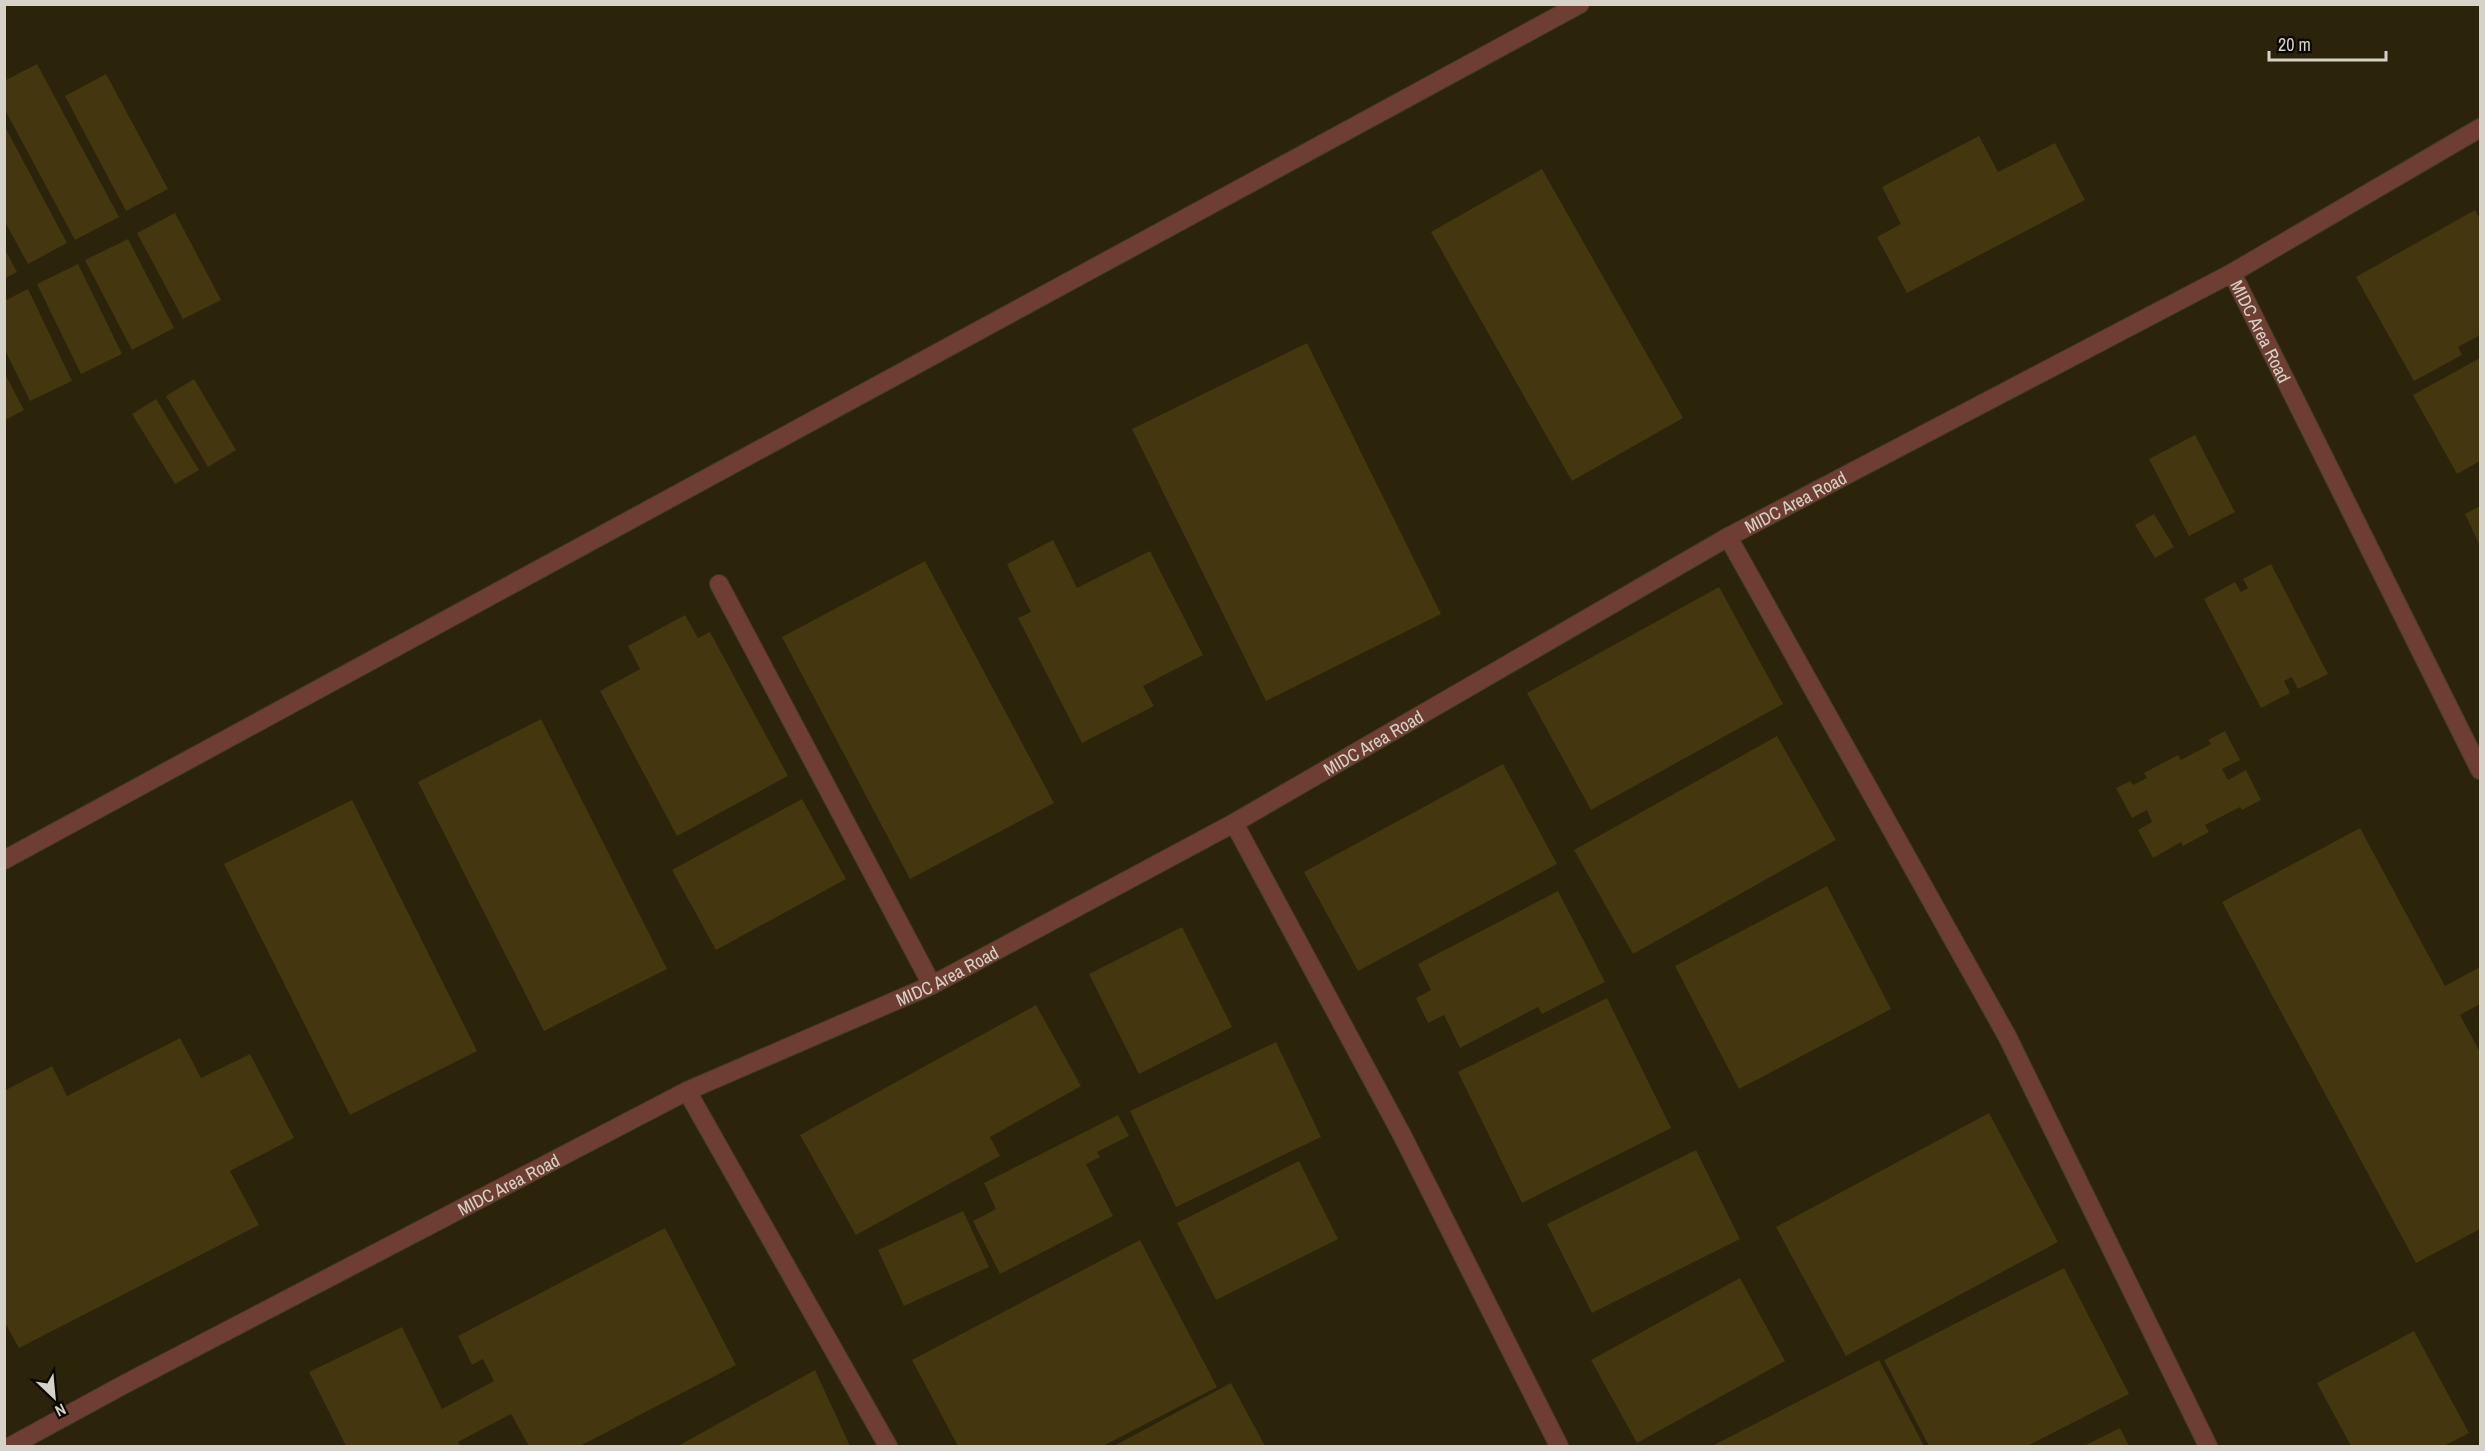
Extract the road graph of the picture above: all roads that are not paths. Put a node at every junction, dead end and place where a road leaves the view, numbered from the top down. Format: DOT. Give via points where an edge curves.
graph roads {
  1 [pos="1580,4"];
  2 [pos="2481,128"];
  3 [pos="2232,273"];
  4 [pos="1728,537"];
  5 [pos="719,584"];
  6 [pos="2481,770"];
  7 [pos="1234,823"];
  8 [pos="4,860"];
  9 [pos="932,985"];
  10 [pos="687,1091"];
  11 [pos="11,1446"];
  12 [pos="888,1446"];
  13 [pos="1559,1446"];
  14 [pos="2208,1446"];
  1 -- 8 [label="street"];
  2 -- 3 [label="street"];
  3 -- 4 [label="street, MIDC Area Road"];
  3 -- 6 [label="street, MIDC Area Road"];
  4 -- 7 [label="street, MIDC Area Road"];
  4 -- 14 [label="street" via="2007,1036"];
  5 -- 9 [label="street"];
  7 -- 9 [label="street, MIDC Area Road"];
  7 -- 13 [label="street" via="1402,1134"];
  9 -- 10 [label="street, MIDC Area Road"];
  10 -- 11 [label="street, MIDC Area Road"];
  10 -- 12 [label="street"];
}
